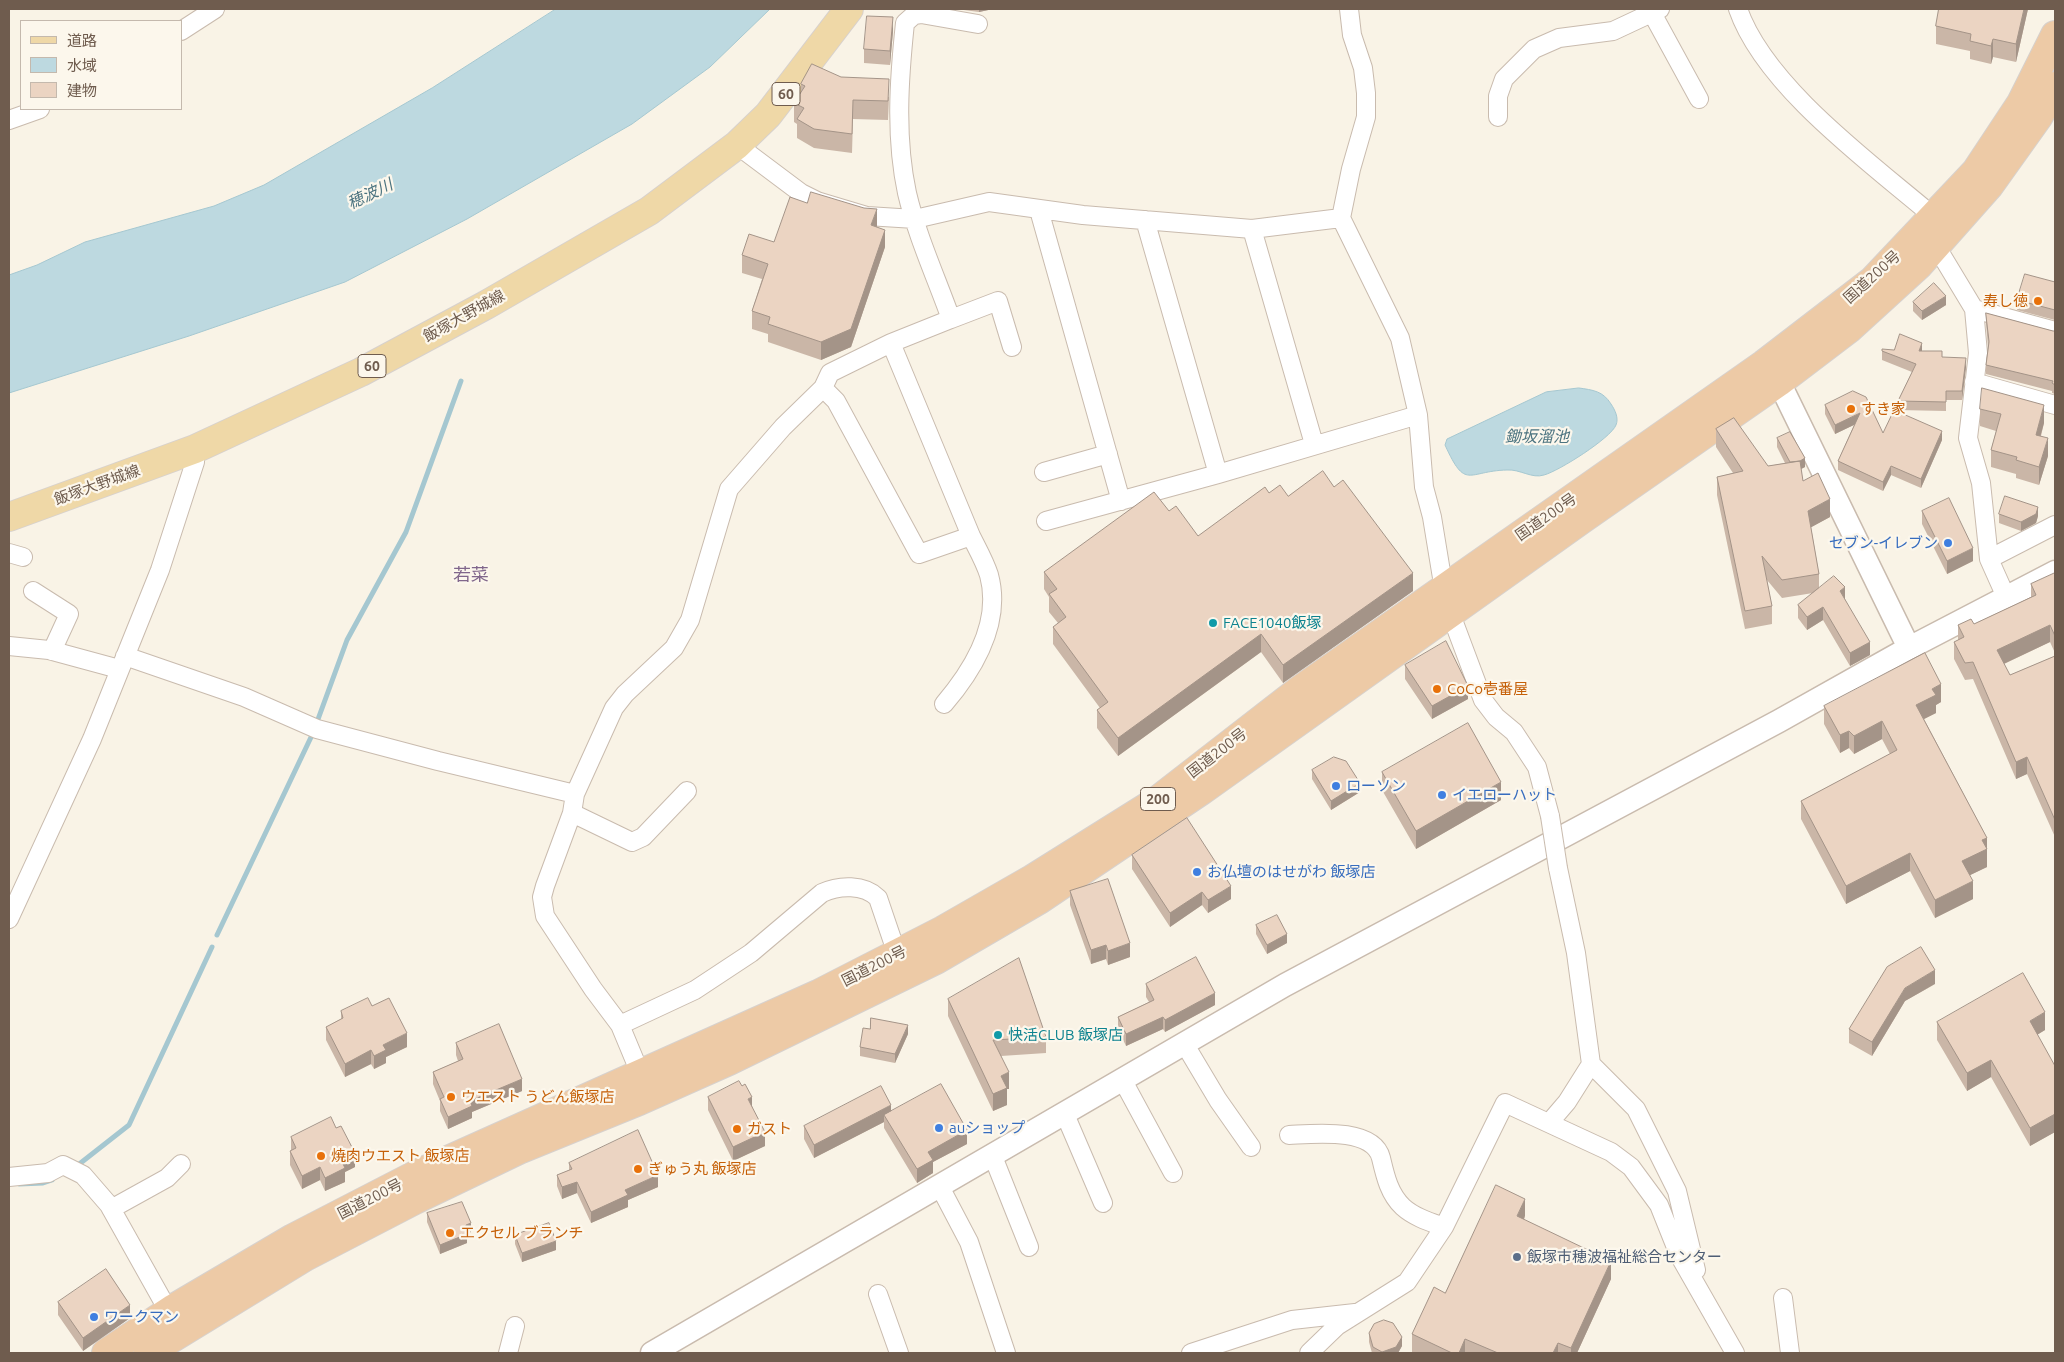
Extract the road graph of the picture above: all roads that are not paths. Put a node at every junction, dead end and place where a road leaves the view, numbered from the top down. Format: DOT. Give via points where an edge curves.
graph roads {
  1 [pos="214,9"];
  2 [pos="849,9"];
  3 [pos="1349,9"];
  4 [pos="1738,9"];
  5 [pos="1651,12"];
  6 [pos="978,24"];
  7 [pos="182,29"];
  8 [pos="2055,36"];
  9 [pos="2055,86"];
  10 [pos="1699,99"];
  11 [pos="37,110"];
  12 [pos="1498,117"];
  13 [pos="9,120"];
  14 [pos="737,145"];
  15 [pos="1039,210"];
  16 [pos="1934,217"];
  17 [pos="1341,218"];
  18 [pos="915,219"];
  19 [pos="1145,220"];
  20 [pos="1252,229"];
  21 [pos="1936,246"];
  22 [pos="1974,309"];
  23 [pos="950,319"];
  24 [pos="2055,331"];
  25 [pos="891,343"];
  26 [pos="1012,347"];
  27 [pos="1772,373"];
  28 [pos="1974,382"];
  29 [pos="823,388"];
  30 [pos="2055,405"];
  31 [pos="1418,415"];
  32 [pos="1314,444"];
  33 [pos="195,449"];
  34 [pos="1108,454"];
  35 [pos="1044,472"];
  36 [pos="1218,474"];
  37 [pos="1121,501"];
  38 [pos="9,517"];
  39 [pos="1046,520"];
  40 [pos="2055,525"];
  41 [pos="971,536"];
  42 [pos="1989,560"];
  43 [pos="2055,572"];
  44 [pos="33,591"];
  45 [pos="2006,598"];
  46 [pos="1447,601"];
  47 [pos="9,646"];
  48 [pos="1909,648"];
  49 [pos="52,651"];
  50 [pos="122,662"];
  51 [pos="944,704"];
  52 [pos="687,791"];
  53 [pos="575,794"];
  54 [pos="572,813"];
  55 [pos="9,919"];
  56 [pos="897,954"];
  57 [pos="620,1025"];
  58 [pos="1184,1043"];
  59 [pos="1591,1064"];
  60 [pos="640,1073"];
  61 [pos="1122,1079"];
  62 [pos="1064,1112"];
  63 [pos="1549,1123"];
  64 [pos="1289,1135"];
  65 [pos="1251,1147"];
  66 [pos="992,1154"];
  67 [pos="182,1164"];
  68 [pos="1173,1173"];
  69 [pos="9,1176"];
  70 [pos="939,1185"];
  71 [pos="1103,1203"];
  72 [pos="111,1209"];
  73 [pos="1444,1227"];
  74 [pos="1030,1247"];
  75 [pos="878,1294"];
  76 [pos="1783,1298"];
  77 [pos="1706,1306"];
  78 [pos="169,1312"];
  79 [pos="1357,1312"];
  80 [pos="515,1326"];
  81 [pos="106,1353"];
  82 [pos="148,1353"];
  83 [pos="508,1353"];
  84 [pos="652,1353"];
  85 [pos="899,1353"];
  86 [pos="1006,1353"];
  87 [pos="1191,1353"];
  88 [pos="1308,1353"];
  89 [pos="1735,1353"];
  90 [pos="1790,1353"];
  1 -- 7 [label="street"];
  2 -- 14 [label="main road, 飯塚大野城線 / 60" via="790,90"];
  3 -- 17 [label="street" via="1352,35 1363,68 1366,117"];
  4 -- 16 [label="street" via="1744,27 1782,81 1842,139"];
  5 -- 10 [label="street"];
  5 -- 12 [label="street" via="1613,31 1559,38 1534,49 1504,78 1498,96"];
  6 -- 18 [label="street" via="921,14 914,15 905,23 899,81 901,150 907,193"];
  8 -- 16 [label="highway, 国道200号 / 200" via="2021,103 1976,171"];
  9 -- 21 [label="highway, 国道200号 / 200" via="2039,116 1989,186"];
  11 -- 13 [label="street"];
  14 -- 18 [label="street" via="817,201 867,216"];
  14 -- 33 [label="main road, 飯塚大野城線 / 60" via="649,211 486,305 361,372"];
  15 -- 18 [label="street" via="989,202"];
  15 -- 19 [label="street"];
  15 -- 34 [label="street"];
  16 -- 27 [label="highway, 国道200号 / 200" via="1872,281"];
  17 -- 20 [label="street"];
  17 -- 31 [label="street" via="1400,338"];
  18 -- 23 [label="street"];
  19 -- 20 [label="street"];
  19 -- 36 [label="street"];
  20 -- 32 [label="street"];
  21 -- 22 [label="street"];
  21 -- 27 [label="highway, 国道200号 / 200" via="1850,328"];
  22 -- 24 [label="street"];
  22 -- 28 [label="street" via="1978,353"];
  23 -- 25 [label="street"];
  23 -- 26 [label="street" via="998,301"];
  25 -- 29 [label="street" via="830,373"];
  25 -- 41 [label="street"];
  27 -- 46 [label="highway, 国道200号 / 200"];
  27 -- 48 [label="street"];
  28 -- 30 [label="street"];
  28 -- 42 [label="street" via="1968,438 1981,483"];
  29 -- 41 [label="street" via="836,401 920,554"];
  29 -- 53 [label="street" via="769,441 728,489 690,620 674,648 614,708"];
  31 -- 32 [label="street"];
  31 -- 46 [label="street" via="1424,487"];
  32 -- 36 [label="street"];
  33 -- 38 [label="main road, 飯塚大野城線 / 60"];
  33 -- 50 [label="street" via="195,462 160,570"];
  34 -- 35 [label="street"];
  34 -- 37 [label="street"];
  36 -- 37 [label="street"];
  37 -- 39 [label="street"];
  40 -- 42 [label="street"];
  41 -- 51 [label="street" via="988,574 991,616 966,679"];
  42 -- 45 [label="street"];
  43 -- 45 [label="street"];
  44 -- 49 [label="street" via="69,614"];
  45 -- 48 [label="street"];
  46 -- 56 [label="highway, 国道200号 / 200" via="1298,691 1155,802 1032,879"];
  46 -- 59 [label="street, bridge" via="1484,700 1514,732 1537,767 1550,816 1576,953"];
  46 -- 82 [label="highway, 国道200号 / 200" via="1193,797 1039,900 936,960 729,1061 521,1149 415,1200 305,1257"];
  47 -- 49 [label="street"];
  48 -- 58 [label="street"];
  49 -- 50 [label="street"];
  50 -- 53 [label="street" via="244,697 316,729"];
  50 -- 55 [label="street" via="92,739"];
  52 -- 54 [label="street" via="643,837 632,842"];
  53 -- 54 [label="street"];
  54 -- 57 [label="street" via="545,886 542,907 593,989"];
  56 -- 57 [label="street" via="878,898 859,888 830,889 751,953 695,990"];
  56 -- 60 [label="highway, 国道200号 / 200" via="818,994"];
  57 -- 60 [label="street"];
  58 -- 61 [label="street"];
  58 -- 65 [label="street"];
  59 -- 63 [label="street"];
  59 -- 77 [label="street" via="1636,1109 1677,1191"];
  60 -- 78 [label="highway, 国道200号 / 200" via="418,1173 293,1238"];
  61 -- 62 [label="street"];
  61 -- 68 [label="street"];
  62 -- 66 [label="street"];
  62 -- 71 [label="street"];
  63 -- 73 [label="street" via="1506,1103"];
  63 -- 77 [label="street" via="1611,1152 1644,1181 1659,1205 1675,1247"];
  64 -- 73 [label="street" via="1338,1133 1371,1144 1380,1155 1391,1192 1402,1206 1415,1216"];
  66 -- 70 [label="street"];
  66 -- 74 [label="street"];
  67 -- 72 [label="street" via="167,1178"];
  69 -- 72 [label="street" via="48,1173 63,1165 83,1175"];
  70 -- 84 [label="street"];
  70 -- 86 [label="street" via="969,1242"];
  72 -- 78 [label="street"];
  73 -- 79 [label="street" via="1407,1282"];
  75 -- 85 [label="street"];
  76 -- 90 [label="street"];
  77 -- 89 [label="street"];
  78 -- 81 [label="highway, 国道200号 / 200"];
  79 -- 87 [label="street" via="1292,1320"];
  79 -- 88 [label="street"];
  80 -- 83 [label="street"];
}
